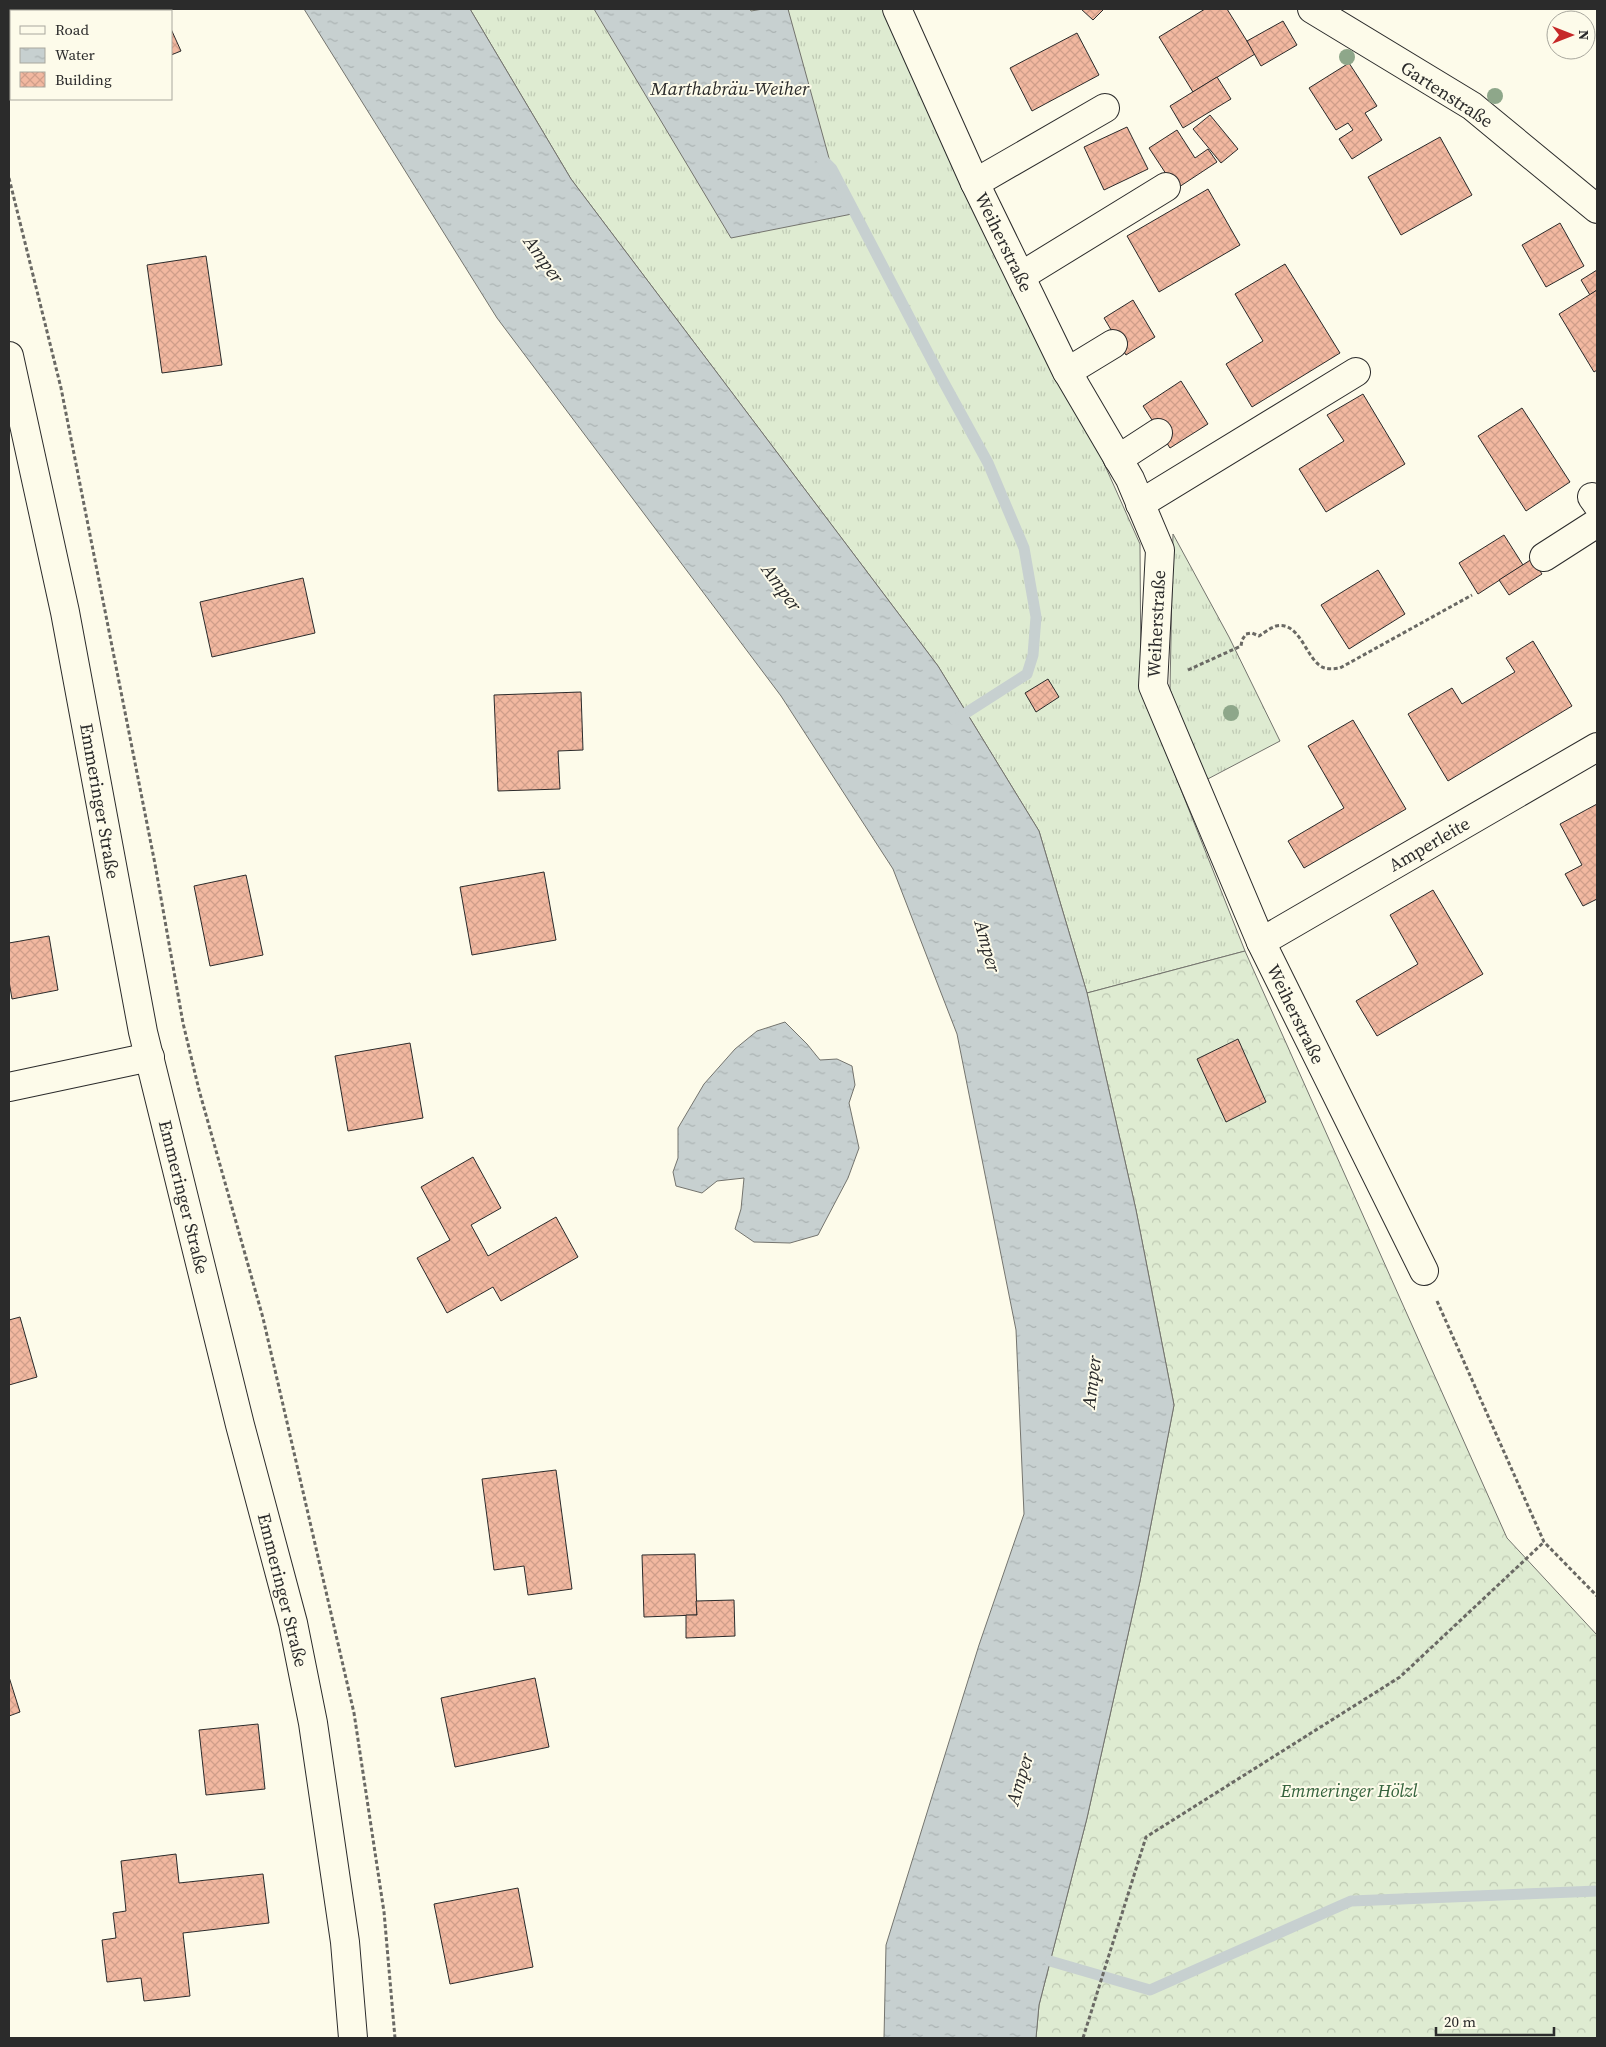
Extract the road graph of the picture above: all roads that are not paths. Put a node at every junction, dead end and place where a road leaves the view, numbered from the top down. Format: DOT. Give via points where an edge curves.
graph roads {
  1 [pos="897,9"];
  2 [pos="1312,9"];
  3 [pos="1105,108"];
  4 [pos="975,183"];
  5 [pos="1166,187"];
  6 [pos="1597,209"];
  7 [pos="1022,276"];
  8 [pos="1113,344"];
  9 [pos="9,356"];
  10 [pos="1067,372"];
  11 [pos="1356,372"];
  12 [pos="1158,433"];
  13 [pos="1118,459"];
  14 [pos="1140,504"];
  15 [pos="1595,508"];
  16 [pos="1544,557"];
  17 [pos="1597,747"];
  18 [pos="1261,942"];
  19 [pos="150,1057"];
  20 [pos="9,1087"];
  21 [pos="1424,1271"];
  22 [pos="353,2038"];
  1 -- 4 [label="street, Weiherstraße"];
  2 -- 6 [label="street, Gartenstraße" via="1472,106"];
  3 -- 4 [label="street"];
  4 -- 7 [label="street, Weiherstraße"];
  5 -- 7 [label="street"];
  7 -- 10 [label="street, Weiherstraße"];
  8 -- 10 [label="street"];
  9 -- 19 [label="street, Emmeringer Straße" via="65,612"];
  10 -- 13 [label="street, Weiherstraße"];
  11 -- 14 [label="street"];
  12 -- 13 [label="street"];
  13 -- 14 [label="street, Weiherstraße"];
  14 -- 18 [label="street, Weiherstraße" via="1160,550 1153,686"];
  15 -- 16 [label="street"];
  17 -- 18 [label="street, Amperleite"];
  18 -- 21 [label="street, Weiherstraße"];
  19 -- 20 [label="street"];
  19 -- 22 [label="street, Emmeringer Straße" via="240,1425 293,1623 313,1723 344,1942"];
}
